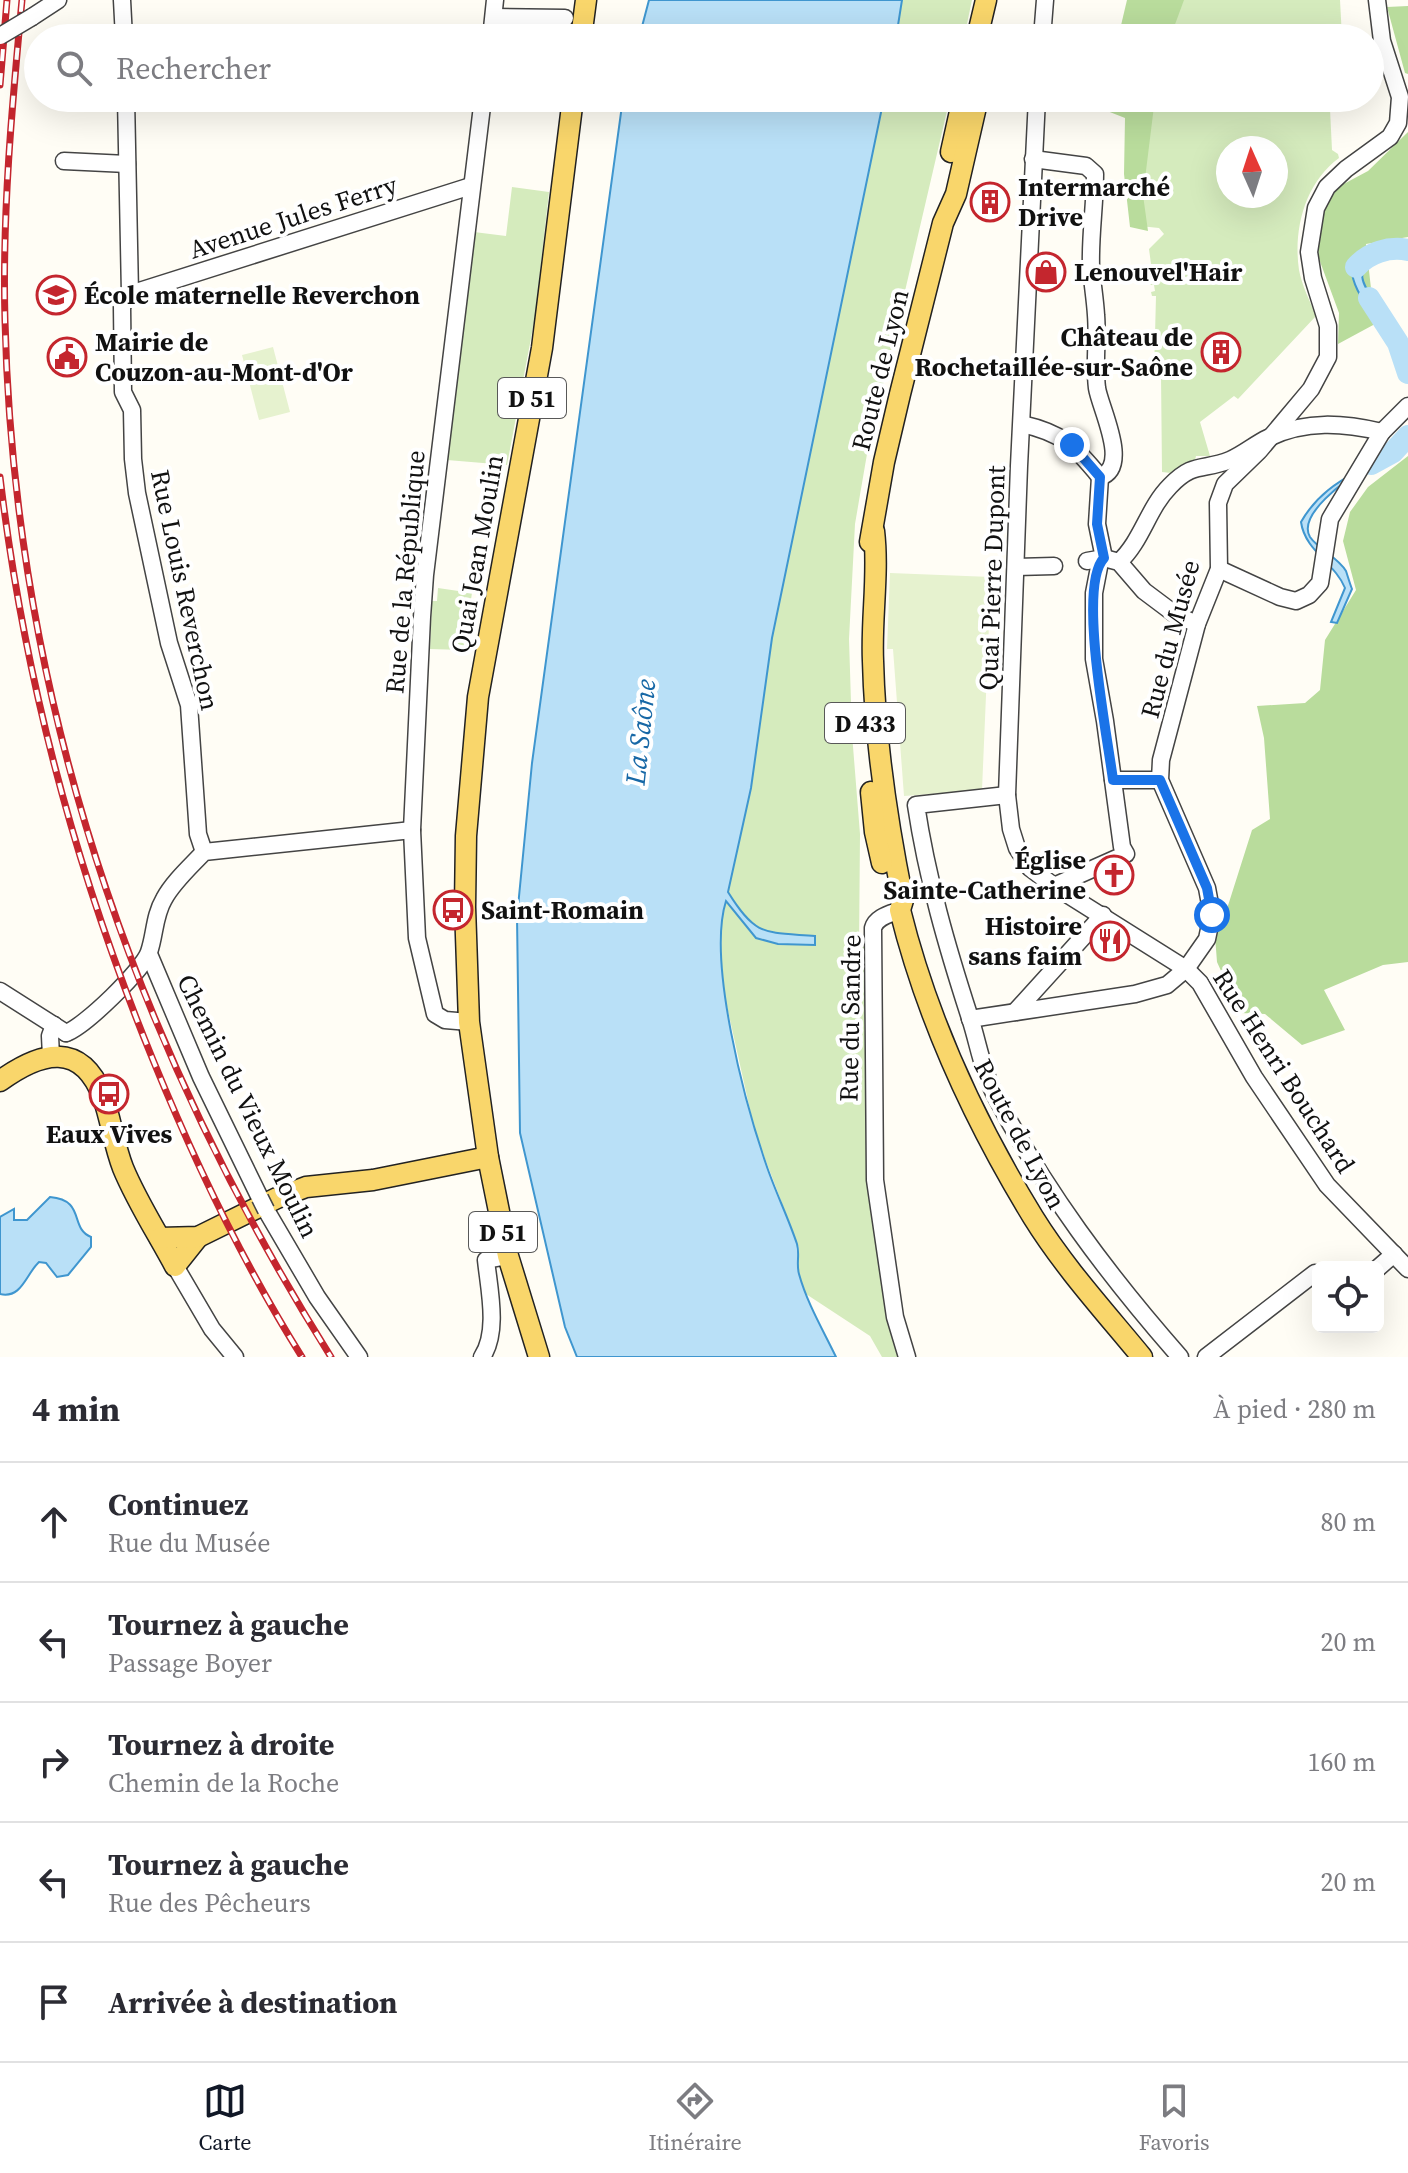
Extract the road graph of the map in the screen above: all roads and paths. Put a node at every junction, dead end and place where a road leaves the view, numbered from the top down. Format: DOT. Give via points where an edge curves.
graph roads {
  1 [pos="58,0"];
  2 [pos="122,0"];
  3 [pos="586,0"];
  4 [pos="986,0"];
  5 [pos="1000,0"];
  6 [pos="1045,0"];
  7 [pos="1377,0"];
  8 [pos="494,9"];
  9 [pos="565,18"];
  10 [pos="123,24"];
  11 [pos="583,24"];
  12 [pos="980,24"];
  13 [pos="994,24"];
  14 [pos="1043,24"];
  15 [pos="1380,24"];
  16 [pos="0,36"];
  17 [pos="1384,47"];
  18 [pos="126,112"];
  19 [pos="481,112"];
  20 [pos="571,112"];
  21 [pos="960,112"];
  22 [pos="975,112"];
  23 [pos="1036,112"];
  24 [pos="1033,159"];
  25 [pos="64,161"];
  26 [pos="127,164"];
  27 [pos="471,186"];
  28 [pos="943,223"];
  29 [pos="130,294"];
  30 [pos="1407,407"];
  31 [pos="1022,424"];
  32 [pos="1382,432"];
  33 [pos="1269,437"];
  34 [pos="1106,472"];
  35 [pos="1103,560"];
  36 [pos="1054,566"];
  37 [pos="1016,567"];
  38 [pos="1219,569"];
  39 [pos="1197,624"];
  40 [pos="1113,780"];
  41 [pos="1160,780"];
  42 [pos="1007,795"];
  43 [pos="412,830"];
  44 [pos="204,852"];
  45 [pos="1054,886"];
  46 [pos="900,910"];
  47 [pos="1103,915"];
  48 [pos="149,954"];
  49 [pos="1186,969"];
  50 [pos="0,991"];
  51 [pos="1015,1012"];
  52 [pos="970,1019"];
  53 [pos="469,1022"];
  54 [pos="60,1029"];
  55 [pos="60,1057"];
  56 [pos="0,1081"];
  57 [pos="488,1157"];
  58 [pos="198,1237"];
  59 [pos="160,1238"];
  60 [pos="1394,1254"];
  61 [pos="508,1256"];
  62 [pos="1384,1263"];
  63 [pos="175,1266"];
  64 [pos="1408,1269"];
  65 [pos="1312,1275"];
  66 [pos="235,1357"];
  67 [pos="359,1357"];
  68 [pos="482,1357"];
  69 [pos="539,1357"];
  70 [pos="907,1357"];
  71 [pos="1142,1357"];
  72 [pos="1180,1357"];
  73 [pos="1206,1357"];
  1 -- 16 [label="street, bridge"];
  2 -- 10 [label="street"];
  3 -- 11 [label="main road"];
  4 -- 12 [label="main road"];
  5 -- 13 [label="main road"];
  6 -- 14 [label="street"];
  7 -- 15 [label="street, Rue du Musée"];
  8 -- 9 [label="street"];
  17 -- 33 [label="street, Rue du Musée" via="1400,97 1398,123 1390,137 1327,187 1316,208 1309,252 1328,326 1328,357 1311,389"];
  18 -- 26 [label="street, Rue Louis Reverchon"];
  19 -- 27 [label="street, Rue de la République"];
  20 -- 53 [label="main road, Quai Jean Moulin / D 51" via="542,348 478,697 466,836"];
  21 -- 28 [label="main road, Route de Lyon / D 433" via="943,193"];
  22 -- 28 [label="main road, Route de Lyon / D 433" via="956,194"];
  23 -- 24 [label="street, Quai Pierre Dupont"];
  24 -- 31 [label="street, Quai Pierre Dupont"];
  24 -- 34 [label="street" via="1086,166 1095,174 1091,264 1095,368 1111,427"];
  25 -- 26 [label="street"];
  26 -- 29 [label="street, Rue Louis Reverchon"];
  27 -- 29 [label="street, Avenue Jules Ferry"];
  27 -- 43 [label="street, Rue de la République" via="425,575"];
  28 -- 46 [label="main road, Route de Lyon / D 433" via="884,462 874,531 873,681 883,792 903,900"];
  29 -- 44 [label="street, Rue Louis Reverchon" via="122,306 123,392 132,410 133,459 169,643 189,705 198,834"];
  30 -- 32 [label="street"];
  31 -- 34 [label="street" via="1051,431"];
  31 -- 37 [label="street, Quai Pierre Dupont"];
  32 -- 33 [label="street" via="1332,423 1299,426"];
  32 -- 38 [label="street" via="1330,519 1320,583 1309,595 1296,601 1280,597"];
  33 -- 35 [label="street" via="1230,460 1188,470 1155,505 1131,551"];
  33 -- 38 [label="street, Rue du Musée" via="1225,484 1218,503"];
  34 -- 35 [label="street" via="1097,524"];
  35 -- 39 [label="street" via="1176,615"];
  35 -- 40 [label="street" via="1094,593 1094,659"];
  36 -- 37 [label="street"];
  37 -- 42 [label="street, Quai Pierre Dupont"];
  38 -- 39 [label="street, Rue du Musée"];
  39 -- 41 [label="street, Rue du Musée"];
  40 -- 41 [label="street"];
  40 -- 45 [label="street" via="1126,854"];
  41 -- 49 [label="street" via="1207,888 1212,915 1207,939"];
  42 -- 45 [label="street, Quai Pierre Dupont" via="1017,848 1030,868"];
  42 -- 52 [label="street" via="916,805 932,896"];
  43 -- 44 [label="street"];
  43 -- 53 [label="street, Rue de la République" via="417,938 435,1014"];
  44 -- 48 [label="street" via="163,899"];
  45 -- 47 [label="street, Quai Pierre Dupont"];
  46 -- 70 [label="street, Rue du Sandre" via="873,928 873,1142 895,1317"];
  46 -- 71 [label="main road, Route de Lyon / D 433" via="929,1007 961,1084 1034,1218"];
  47 -- 49 [label="street, Quai Pierre Dupont"];
  47 -- 51 [label="street"];
  48 -- 54 [label="street" via="108,1002 75,1029"];
  48 -- 67 [label="street, Chemin du Vieux Moulin" via="263,1204"];
  49 -- 51 [label="street" via="1167,985 1135,994"];
  49 -- 60 [label="street, Rue Henri Bouchard" via="1200,983 1254,1077 1327,1185"];
  50 -- 54 [label="street"];
  51 -- 52 [label="street"];
  52 -- 72 [label="street" via="987,1077 1067,1217"];
  53 -- 57 [label="main road, D 51"];
  54 -- 55 [label="street"];
  55 -- 56 [label="main road" via="38,1058"];
  55 -- 59 [label="main road" via="94,1078 123,1167"];
  57 -- 58 [label="main road" via="306,1187"];
  57 -- 61 [label="main road, D 51"];
  58 -- 59 [label="main road"];
  58 -- 63 [label="main road"];
  59 -- 63 [label="main road"];
  60 -- 62 [label="street"];
  60 -- 64 [label="street, Rue Henri Bouchard"];
  61 -- 68 [label="street" via="486,1260 491,1299 489,1347"];
  61 -- 69 [label="main road, D 51"];
  63 -- 66 [label="street"];
  65 -- 73 [label="street"];
}
